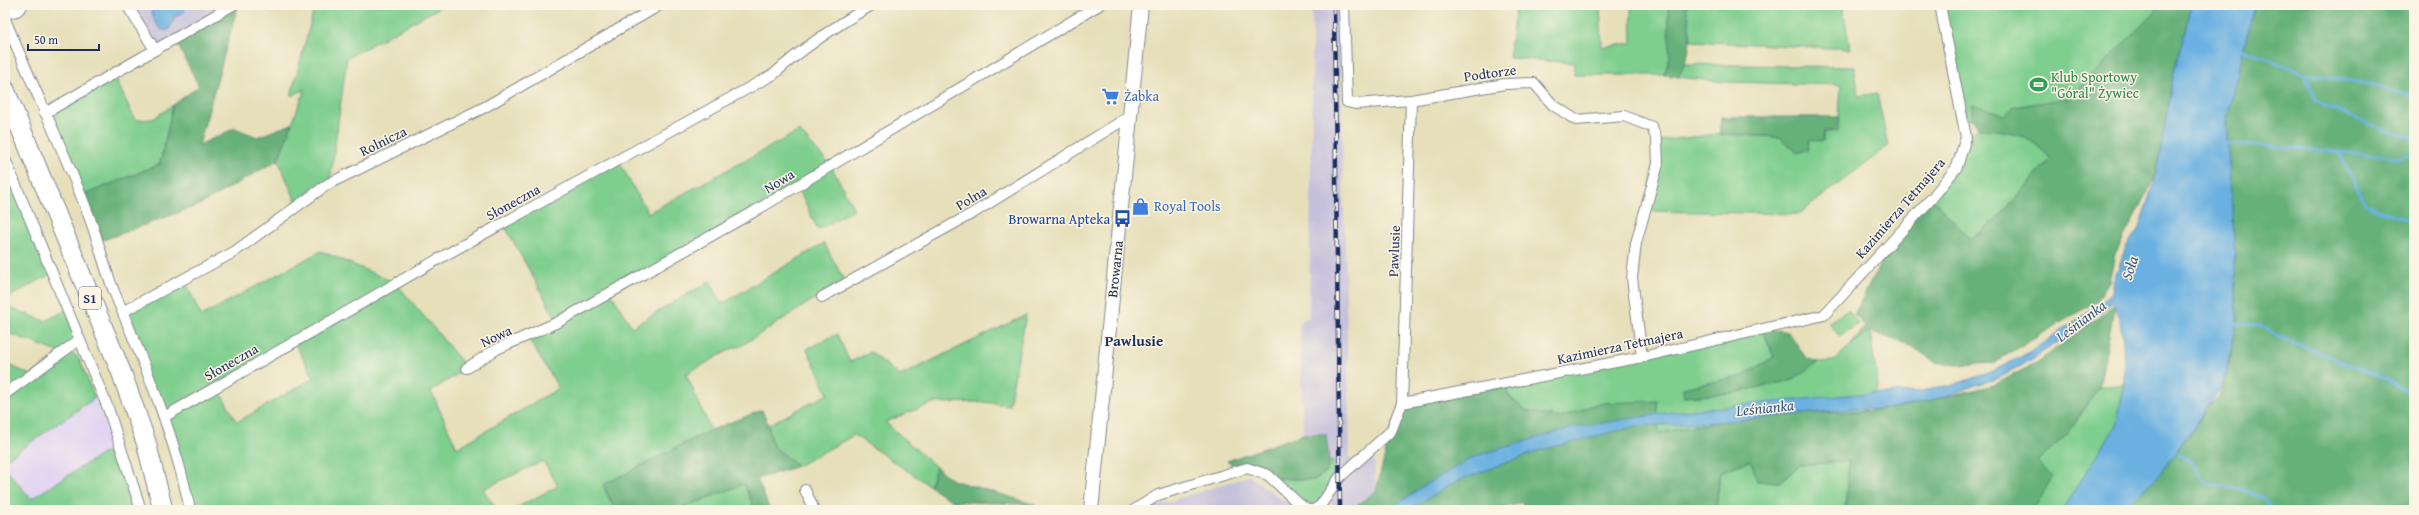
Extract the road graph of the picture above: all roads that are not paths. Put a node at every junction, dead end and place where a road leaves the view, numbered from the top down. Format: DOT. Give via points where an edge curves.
graph roads {
  1 [pos="23,5"];
  2 [pos="127,5"];
  3 [pos="233,5"];
  4 [pos="660,5"];
  5 [pos="872,5"];
  6 [pos="1099,5"];
  7 [pos="1141,5"];
  8 [pos="1344,5"];
  9 [pos="1940,5"];
  10 [pos="5,14"];
  11 [pos="5,19"];
  12 [pos="154,50"];
  13 [pos="5,90"];
  14 [pos="1411,100"];
  15 [pos="45,113"];
  16 [pos="1130,116"];
  17 [pos="5,159"];
  18 [pos="822,297"];
  19 [pos="124,311"];
  20 [pos="79,340"];
  21 [pos="1642,358"];
  22 [pos="467,368"];
  23 [pos="5,394"];
  24 [pos="1402,403"];
  25 [pos="164,417"];
  26 [pos="805,490"];
  27 [pos="141,510"];
  28 [pos="163,510"];
  29 [pos="190,510"];
  30 [pos="814,510"];
  31 [pos="1091,510"];
  32 [pos="1134,510"];
  1 -- 10 [label="street" via="17,11"];
  2 -- 12 [label="street"];
  3 -- 12 [label="street"];
  4 -- 19 [label="street, Rolnicza" via="484,107 328,184 234,252"];
  5 -- 25 [label="street, Słoneczna" via="833,27 774,74 449,253"];
  6 -- 22 [label="street, Nowa" via="760,208 558,322 497,349"];
  7 -- 16 [label="street, Browarna"];
  8 -- 14 [label="street, Podtorze" via="1347,102 1355,104"];
  9 -- 21 [label="street, Kazimierza Tetmajera" via="1966,137 1957,167 1932,198 1824,314"];
  11 -- 15 [label="street"];
  12 -- 15 [label="street"];
  13 -- 28 [label="highway, S1" via="122,374 146,442"];
  14 -- 21 [label="street, Podtorze" via="1505,84 1534,83 1553,105 1576,120 1624,116 1652,127 1658,164 1636,243 1632,278"];
  14 -- 24 [label="street, Pawlusie"];
  15 -- 19 [label="street" via="90,219 115,294"];
  16 -- 18 [label="street, Polna" via="974,213"];
  16 -- 31 [label="street, Browarna"];
  17 -- 20 [label="street"];
  19 -- 25 [label="street"];
  20 -- 23 [label="street"];
  20 -- 27 [label="street" via="108,408"];
  21 -- 24 [label="street, Kazimierza Tetmajera"];
  24 -- 32 [label="street" via="1391,431 1340,477 1320,506 1314,510 1307,510 1268,475 1247,468 1158,495"];
  25 -- 29 [label="street" via="184,478"];
  26 -- 30 [label="street"];
}
